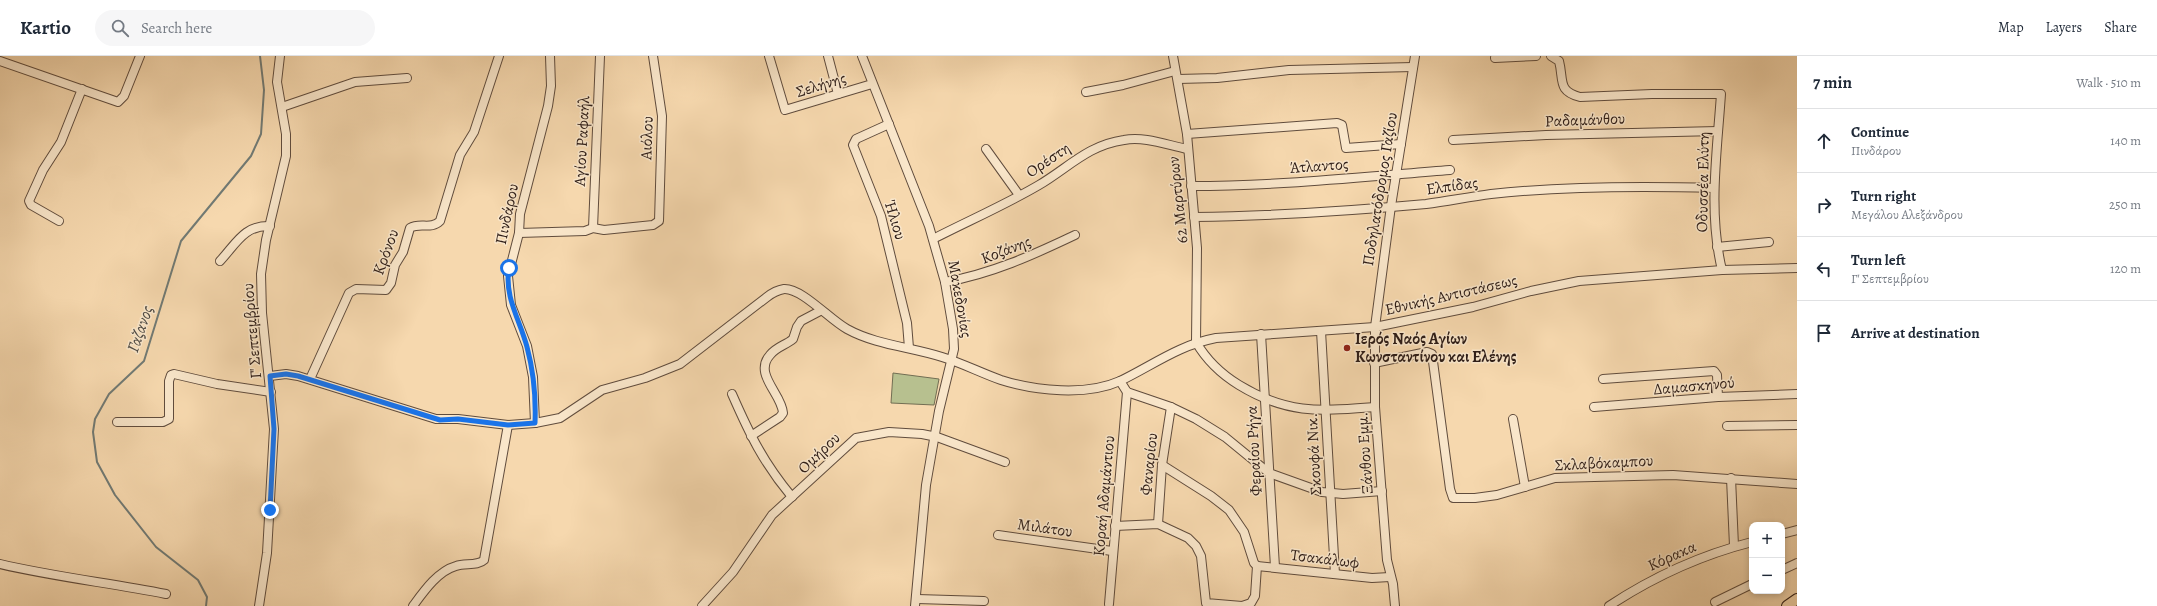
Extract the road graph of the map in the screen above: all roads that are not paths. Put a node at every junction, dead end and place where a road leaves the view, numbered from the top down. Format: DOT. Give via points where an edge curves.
graph roads {
  1 [pos="140,56"];
  2 [pos="280,56"];
  3 [pos="499,56"];
  4 [pos="550,56"];
  5 [pos="600,56"];
  6 [pos="653,56"];
  7 [pos="769,56"];
  8 [pos="828,56"];
  9 [pos="862,56"];
  10 [pos="1173,56"];
  11 [pos="1415,56"];
  12 [pos="1536,56"];
  13 [pos="1551,56"];
  14 [pos="1495,58"];
  15 [pos="0,61"];
  16 [pos="1414,68"];
  17 [pos="1176,75"];
  18 [pos="407,78"];
  19 [pos="872,84"];
  20 [pos="82,89"];
  21 [pos="1086,92"];
  22 [pos="838,94"];
  23 [pos="282,107"];
  24 [pos="889,124"];
  25 [pos="1718,131"];
  26 [pos="1187,134"];
  27 [pos="1453,140"];
  28 [pos="1400,144"];
  29 [pos="1187,149"];
  30 [pos="986,150"];
  31 [pos="1450,170"];
  32 [pos="1396,176"];
  33 [pos="1191,186"];
  34 [pos="1714,188"];
  35 [pos="1019,195"];
  36 [pos="1391,206"];
  37 [pos="1194,217"];
  38 [pos="60,221"];
  39 [pos="270,226"];
  40 [pos="593,228"];
  41 [pos="519,233"];
  42 [pos="1075,235"];
  43 [pos="933,240"];
  44 [pos="1769,242"];
  45 [pos="1717,247"];
  46 [pos="220,261"];
  47 [pos="1797,268"];
  48 [pos="1722,270"];
  49 [pos="945,282"];
  50 [pos="820,311"];
  51 [pos="1375,327"];
  52 [pos="1321,331"];
  53 [pos="1261,334"];
  54 [pos="1196,342"];
  55 [pos="909,348"];
  56 [pos="951,360"];
  57 [pos="1374,362"];
  58 [pos="270,376"];
  59 [pos="310,379"];
  60 [pos="1603,379"];
  61 [pos="1120,381"];
  62 [pos="271,392"];
  63 [pos="1127,392"];
  64 [pos="732,394"];
  65 [pos="1797,394"];
  66 [pos="1718,396"];
  67 [pos="1266,400"];
  68 [pos="1171,407"];
  69 [pos="1376,407"];
  70 [pos="1594,407"];
  71 [pos="1326,411"];
  72 [pos="1513,420"];
  73 [pos="118,422"];
  74 [pos="535,423"];
  75 [pos="508,425"];
  76 [pos="1797,425"];
  77 [pos="1727,426"];
  78 [pos="751,436"];
  79 [pos="934,437"];
  80 [pos="1005,462"];
  81 [pos="1162,465"];
  82 [pos="1269,473"];
  83 [pos="1731,478"];
  84 [pos="1797,484"];
  85 [pos="1525,487"];
  86 [pos="1382,491"];
  87 [pos="1331,493"];
  88 [pos="792,497"];
  89 [pos="1158,524"];
  90 [pos="1115,526"];
  91 [pos="1797,530"];
  92 [pos="1785,533"];
  93 [pos="998,535"];
  94 [pos="1749,543"];
  95 [pos="1734,546"];
  96 [pos="1112,551"];
  97 [pos="1797,563"];
  98 [pos="0,564"];
  99 [pos="1258,566"];
  100 [pos="1276,567"];
  101 [pos="1785,569"];
  102 [pos="1335,574"];
  103 [pos="1390,577"];
  104 [pos="1749,585"];
  105 [pos="166,594"];
  106 [pos="1797,599"];
  107 [pos="984,601"];
  108 [pos="1715,602"];
  109 [pos="916,603"];
  110 [pos="1109,604"];
  111 [pos="259,606"];
  112 [pos="413,606"];
  113 [pos="702,606"];
  114 [pos="1395,606"];
  115 [pos="1609,606"];
  116 [pos="1787,606"];
  1 -- 20 [label="street" via="121,101 117,102"];
  2 -- 23 [label="street, Γ' Σεπτεμβρίου" via="277,82"];
  3 -- 59 [label="street, Κρόνου" via="474,132 460,155 440,221 432,226 414,225 410,228 403,252 395,264 391,282 386,290 356,289 349,294"];
  4 -- 41 [label="street, Πινδάρου" via="550,95 520,214"];
  5 -- 40 [label="street, Αγίου Ραφαήλ"];
  6 -- 40 [label="street, Αιόλου" via="662,116 659,221 652,225 604,230"];
  7 -- 22 [label="street, Σελήνης" via="786,110"];
  8 -- 22 [label="street"];
  9 -- 19 [label="street, Μακεδονίας"];
  10 -- 17 [label="street, 62 Μαρτύρων"];
  11 -- 16 [label="street, Ποδηλατόδρομος Γαζίου"];
  12 -- 14 [label="street"];
  13 -- 25 [label="street, Οδυσσέα Ελύτη" via="1559,61 1563,88 1569,94 1580,97 1721,94"];
  15 -- 20 [label="street"];
  16 -- 17 [label="street" via="1289,70 1217,78"];
  16 -- 28 [label="street, Ποδηλατόδρομος Γαζίου"];
  17 -- 21 [label="street"];
  17 -- 26 [label="street, 62 Μαρτύρων"];
  18 -- 23 [label="street" via="355,82"];
  19 -- 22 [label="street, Σελήνης"];
  19 -- 24 [label="street, Μακεδονίας"];
  20 -- 38 [label="street" via="61,142 43,170 29,200 31,205"];
  23 -- 39 [label="street, Γ' Σεπτεμβρίου" via="287,138 286,156"];
  24 -- 43 [label="street, Μακεδονίας" via="916,189"];
  24 -- 55 [label="street, Ήλιου" via="856,139 852,145 881,216 907,323"];
  25 -- 27 [label="street, Ραδαμάνθου"];
  25 -- 34 [label="street, Οδυσσέα Ελύτη"];
  26 -- 28 [label="street" via="1337,123 1342,125 1346,148"];
  26 -- 29 [label="street, 62 Μαρτύρων"];
  28 -- 32 [label="street, Ποδηλατόδρομος Γαζίου"];
  29 -- 33 [label="street, 62 Μαρτύρων"];
  29 -- 35 [label="street, Ορέστη" via="1138,140 1125,139 1113,142 1083,154"];
  30 -- 35 [label="street"];
  31 -- 32 [label="street, Άτλαντος"];
  32 -- 33 [label="street, Άτλαντος" via="1242,186"];
  32 -- 36 [label="street, Ποδηλατόδρομος Γαζίου"];
  33 -- 37 [label="street, 62 Μαρτύρων"];
  34 -- 36 [label="street, Ελπίδας" via="1560,190 1491,194 1425,204"];
  34 -- 45 [label="street, Οδυσσέα Ελύτη" via="1713,210"];
  35 -- 43 [label="street, Ορέστη"];
  36 -- 37 [label="street, Ελπίδας" via="1256,216"];
  36 -- 51 [label="street, Ποδηλατόδρομος Γαζίου"];
  37 -- 54 [label="street, 62 Μαρτύρων" via="1198,260"];
  39 -- 46 [label="street" via="250,229"];
  39 -- 58 [label="street, Γ' Σεπτεμβρίου" via="261,283"];
  40 -- 41 [label="street" via="585,232"];
  41 -- 74 [label="street, Πινδάρου" via="509,268 508,286 513,311 527,346 534,377"];
  42 -- 49 [label="street, Κοζάνης" via="995,270"];
  43 -- 49 [label="street, Μακεδονίας"];
  44 -- 45 [label="street"];
  45 -- 48 [label="street, Οδυσσέα Ελύτη"];
  47 -- 48 [label="street, Εθνικής Αντιστάσεως"];
  48 -- 51 [label="street, Εθνικής Αντιστάσεως" via="1579,280 1473,307"];
  49 -- 56 [label="street, Μακεδονίας" via="953,329 954,346"];
  50 -- 55 [label="street, Εθνικής Αντιστάσεως" via="859,335"];
  50 -- 74 [label="street, Εθνικής Αντιστάσεως" via="796,292 780,290 680,364 645,378 602,390 560,418"];
  50 -- 78 [label="street" via="801,322 793,339 767,358 764,371 783,413"];
  51 -- 52 [label="street, Εθνικής Αντιστάσεως"];
  51 -- 57 [label="street, Ξάνθου Εμμ."];
  52 -- 53 [label="street, Εθνικής Αντιστάσεως"];
  52 -- 71 [label="street, Σκουφά Νικ."];
  53 -- 54 [label="street, Εθνικής Αντιστάσεως"];
  53 -- 67 [label="street, Φεραίου Ρήγα"];
  54 -- 61 [label="street, Εθνικής Αντιστάσεως" via="1155,360"];
  54 -- 67 [label="street" via="1221,373"];
  55 -- 56 [label="street, Εθνικής Αντιστάσεως"];
  56 -- 61 [label="street, Εθνικής Αντιστάσεως" via="1000,380 1032,387 1086,389"];
  56 -- 79 [label="street, Μακεδονίας"];
  57 -- 69 [label="street, Ξάνθου Εμμ."];
  57 -- 85 [label="street, Σκλαβόκαμπου" via="1427,352 1432,354 1453,498 1497,495"];
  58 -- 59 [label="street, Εθνικής Αντιστάσεως" via="286,374"];
  58 -- 62 [label="street, Γ' Σεπτεμβρίου"];
  59 -- 75 [label="street, Εθνικής Αντιστάσεως" via="369,400 436,419"];
  60 -- 66 [label="street" via="1714,371 1718,375"];
  61 -- 63 [label="street"];
  62 -- 73 [label="street" via="174,374 169,381 169,419 163,422"];
  62 -- 111 [label="street, Γ' Σεπτεμβρίου" via="274,449 266,563"];
  63 -- 68 [label="street"];
  63 -- 90 [label="street, Κοραή Αδαμάντιου"];
  64 -- 78 [label="street"];
  65 -- 66 [label="street, Δαμασκηνού"];
  66 -- 70 [label="street, Δαμασκηνού"];
  67 -- 71 [label="street" via="1289,407"];
  67 -- 82 [label="street, Φεραίου Ρήγα"];
  68 -- 81 [label="street, Φαναρίου"];
  68 -- 82 [label="street" via="1225,437"];
  69 -- 71 [label="street"];
  69 -- 86 [label="street, Ξάνθου Εμμ."];
  71 -- 87 [label="street, Σκουφά Νικ."];
  72 -- 85 [label="street"];
  74 -- 75 [label="street, Εθνικής Αντιστάσεως"];
  75 -- 112 [label="street" via="484,560 452,567 432,582"];
  76 -- 77 [label="street"];
  78 -- 88 [label="street" via="765,463"];
  79 -- 80 [label="street, Ομήρου"];
  79 -- 88 [label="street, Ομήρου" via="908,432 889,432 856,438"];
  79 -- 109 [label="street, Μακεδονίας" via="924,496"];
  81 -- 89 [label="street, Φαναρίου"];
  81 -- 99 [label="street" via="1227,507 1244,532 1254,563"];
  82 -- 87 [label="street"];
  82 -- 100 [label="street, Φεραίου Ρήγα"];
  83 -- 84 [label="street, Σκλαβόκαμπου"];
  83 -- 85 [label="street, Σκλαβόκαμπου" via="1673,475 1555,478"];
  83 -- 95 [label="street"];
  86 -- 87 [label="street"];
  86 -- 103 [label="street, Ξάνθου Εμμ."];
  87 -- 102 [label="street, Σκουφά Νικ."];
  88 -- 113 [label="street, Ομήρου" via="772,515 733,572"];
  89 -- 90 [label="street"];
  89 -- 99 [label="street" via="1188,538 1198,549 1202,560 1206,603 1242,606 1251,603 1255,596"];
  90 -- 96 [label="street, Κοραή Αδαμάντιου"];
  91 -- 92 [label="street"];
  93 -- 96 [label="street, Μιλάτου"];
  94 -- 95 [label="street, Κόρακα"];
  95 -- 115 [label="street, Κόρακα" via="1639,586"];
  96 -- 110 [label="street, Κοραή Αδαμάντιου"];
  97 -- 101 [label="street"];
  98 -- 105 [label="street" via="55,576"];
  99 -- 100 [label="street, Τσακάλωφ"];
  100 -- 102 [label="street, Τσακάλωφ"];
  102 -- 103 [label="street, Τσακάλωφ"];
  103 -- 114 [label="street, Ξάνθου Εμμ."];
  104 -- 108 [label="street"];
  106 -- 116 [label="main road"];
  107 -- 109 [label="street"];
}
